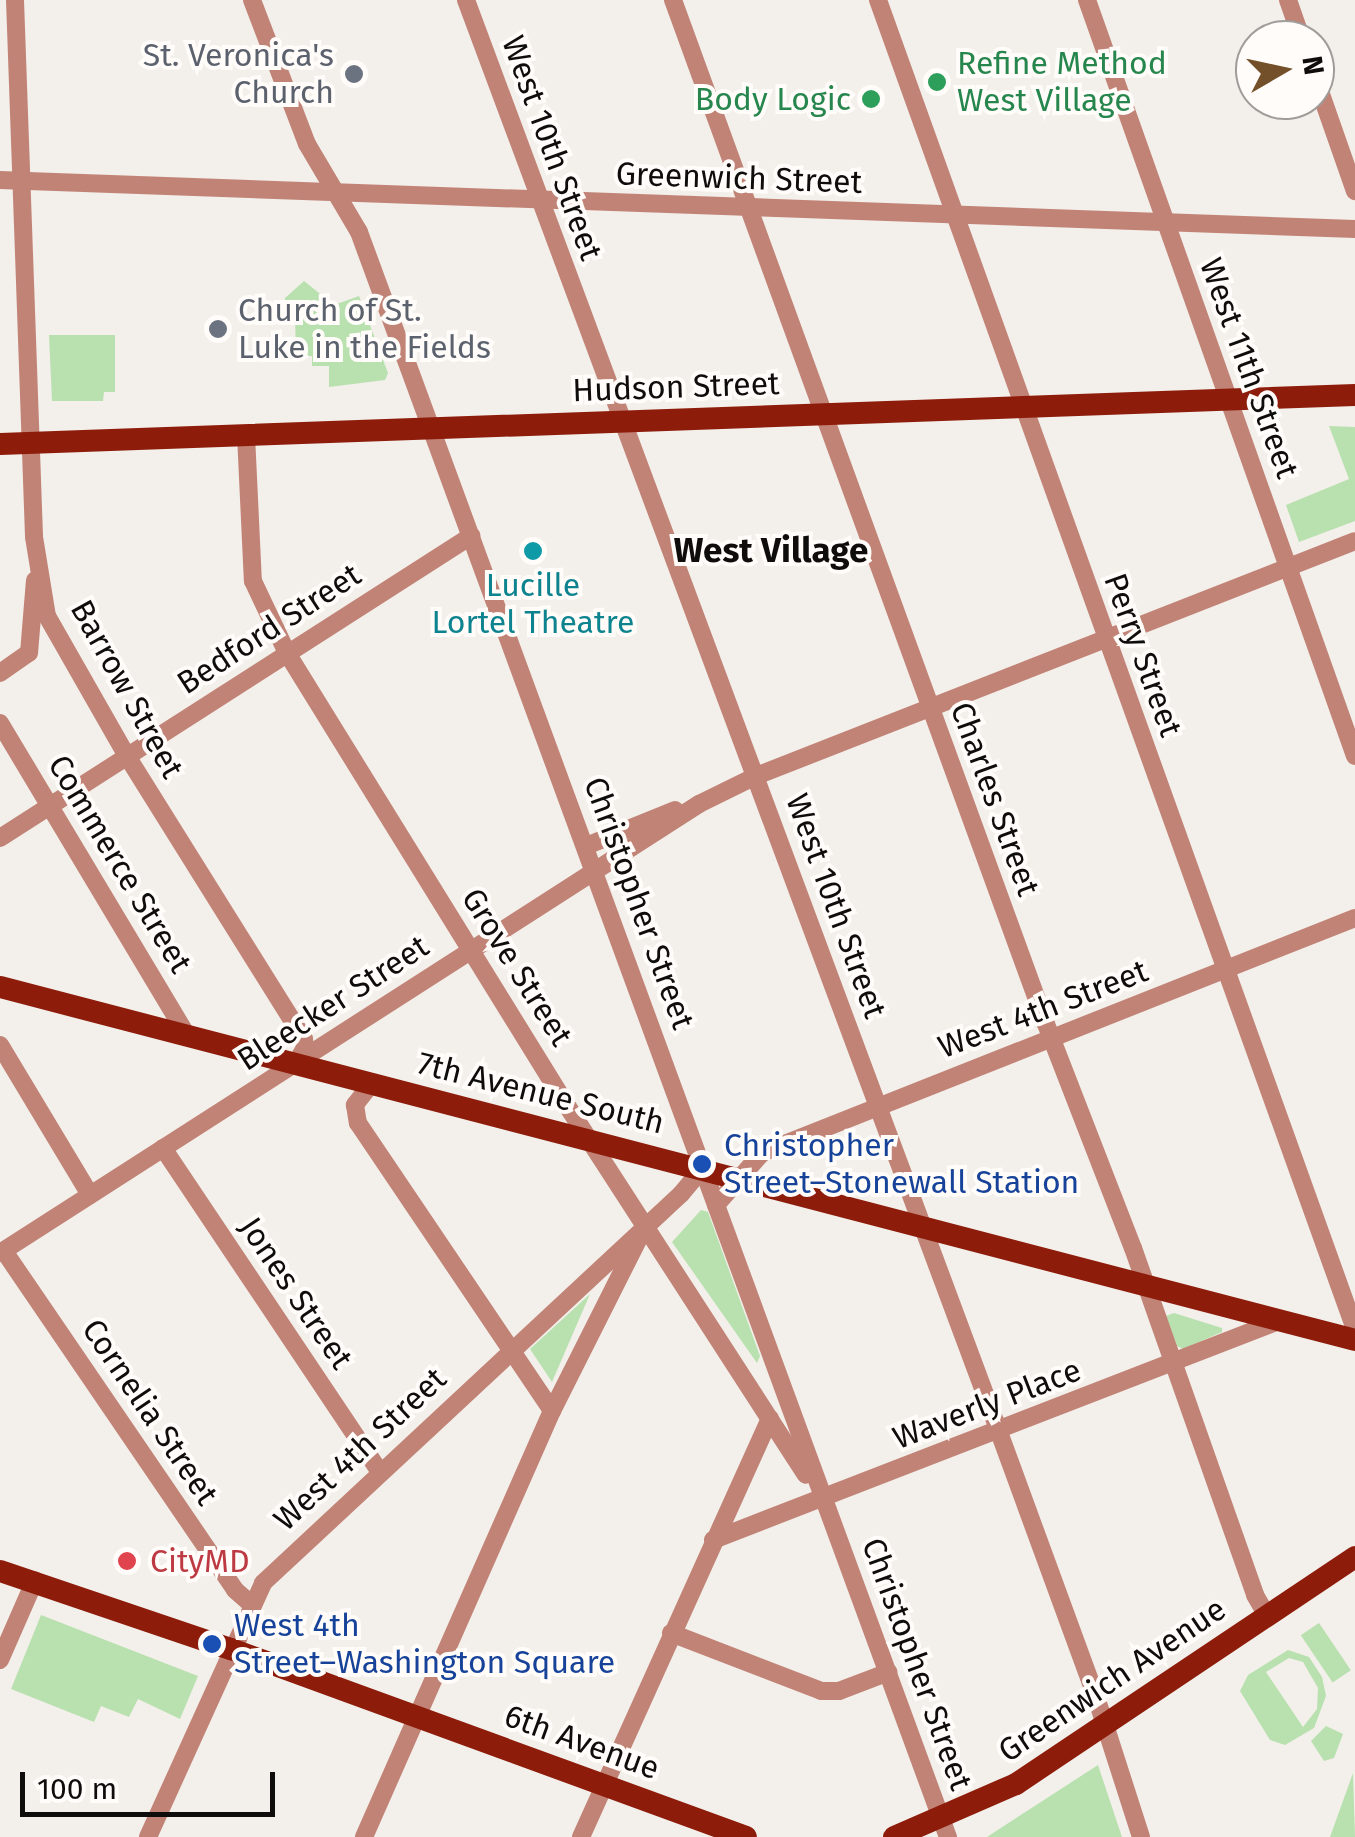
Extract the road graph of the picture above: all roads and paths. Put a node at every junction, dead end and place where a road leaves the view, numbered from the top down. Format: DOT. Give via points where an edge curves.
graph roads {
  1 [pos="15,0"];
  2 [pos="252,0"];
  3 [pos="466,0"];
  4 [pos="674,0"];
  5 [pos="878,0"];
  6 [pos="1087,0"];
  7 [pos="1330,120"];
  8 [pos="0,180"];
  9 [pos="22,182"];
  10 [pos="1355,191"];
  11 [pos="338,195"];
  12 [pos="540,202"];
  13 [pos="752,208"];
  14 [pos="956,216"];
  15 [pos="1166,224"];
  16 [pos="1355,229"];
  17 [pos="1355,396"];
  18 [pos="1228,400"];
  19 [pos="1021,408"];
  20 [pos="822,415"];
  21 [pos="623,421"];
  22 [pos="431,428"];
  23 [pos="246,434"];
  24 [pos="0,444"];
  25 [pos="30,444"];
  26 [pos="471,536"];
  27 [pos="1355,541"];
  28 [pos="1288,568"];
  29 [pos="37,571"];
  30 [pos="1105,640"];
  31 [pos="287,653"];
  32 [pos="0,674"];
  33 [pos="930,708"];
  34 [pos="0,723"];
  35 [pos="127,756"];
  36 [pos="1355,756"];
  37 [pos="756,776"];
  38 [pos="700,804"];
  39 [pos="50,805"];
  40 [pos="0,838"];
  41 [pos="586,846"];
  42 [pos="595,870"];
  43 [pos="1355,918"];
  44 [pos="471,949"];
  45 [pos="1225,969"];
  46 [pos="0,986"];
  47 [pos="187,1035"];
  48 [pos="1051,1038"];
  49 [pos="0,1045"];
  50 [pos="296,1063"];
  51 [pos="372,1082"];
  52 [pos="878,1105"];
  53 [pos="588,1138"];
  54 [pos="164,1148"];
  55 [pos="703,1168"];
  56 [pos="740,1177"];
  57 [pos="90,1195"];
  58 [pos="716,1206"];
  59 [pos="922,1224"];
  60 [pos="645,1227"];
  61 [pos="2,1252"];
  62 [pos="1145,1282"];
  63 [pos="1349,1294"];
  64 [pos="1282,1320"];
  65 [pos="1355,1330"];
  66 [pos="1355,1340"];
  67 [pos="510,1349"];
  68 [pos="1172,1363"];
  69 [pos="552,1411"];
  70 [pos="770,1420"];
  71 [pos="999,1432"];
  72 [pos="379,1470"];
  73 [pos="824,1500"];
  74 [pos="713,1540"];
  75 [pos="1355,1558"];
  76 [pos="0,1571"];
  77 [pos="34,1580"];
  78 [pos="250,1603"];
  79 [pos="1267,1616"];
  80 [pos="671,1633"];
  81 [pos="231,1649"];
  82 [pos="0,1660"];
  83 [pos="890,1672"];
  84 [pos="417,1717"];
  85 [pos="1104,1726"];
  86 [pos="604,1785"];
  87 [pos="944,1827"];
  88 [pos="148,1837"];
  89 [pos="364,1837"];
  90 [pos="581,1837"];
  91 [pos="746,1837"];
  92 [pos="894,1837"];
  93 [pos="1141,1837"];
  1 -- 9 [label="street, Barrow Street"];
  2 -- 11 [label="street, Christopher Street" via="300,130"];
  3 -- 12 [label="street, West 10th Street"];
  4 -- 13 [label="street, Charles Street"];
  5 -- 14 [label="street, Perry Street"];
  6 -- 15 [label="street, West 11th Street"];
  7 -- 10 [label="street"];
  8 -- 9 [label="street, Greenwich Street"];
  9 -- 11 [label="street, Greenwich Street"];
  9 -- 25 [label="street, Barrow Street"];
  11 -- 12 [label="street, Greenwich Street"];
  11 -- 22 [label="street, Christopher Street" via="354,219"];
  12 -- 13 [label="street, Greenwich Street"];
  12 -- 21 [label="street, West 10th Street"];
  13 -- 14 [label="street, Greenwich Street"];
  13 -- 20 [label="street, Charles Street"];
  14 -- 15 [label="street, Greenwich Street"];
  14 -- 19 [label="street, Perry Street"];
  15 -- 16 [label="street, Greenwich Street"];
  15 -- 18 [label="street, West 11th Street"];
  17 -- 18 [label="main road, Hudson Street"];
  18 -- 19 [label="main road, Hudson Street"];
  18 -- 28 [label="street, West 11th Street"];
  19 -- 20 [label="main road, Hudson Street"];
  19 -- 30 [label="street, Perry Street"];
  20 -- 21 [label="main road, Hudson Street"];
  20 -- 33 [label="street, Charles Street"];
  21 -- 22 [label="main road, Hudson Street"];
  21 -- 37 [label="street, West 10th Street"];
  22 -- 23 [label="main road, Hudson Street"];
  22 -- 26 [label="street, Christopher Street"];
  23 -- 25 [label="main road, Hudson Street"];
  23 -- 31 [label="street, Grove Street" via="252,581"];
  24 -- 25 [label="main road, Hudson Street"];
  25 -- 29 [label="street, Barrow Street"];
  26 -- 31 [label="street, Bedford Street"];
  26 -- 41 [label="street, Christopher Street"];
  27 -- 28 [label="street, Bleecker Street"];
  28 -- 30 [label="street, Bleecker Street"];
  28 -- 36 [label="street, West 11th Street"];
  29 -- 32 [label="street" via="29,653"];
  29 -- 35 [label="street, Barrow Street" via="54,631"];
  30 -- 33 [label="street, Bleecker Street"];
  30 -- 45 [label="street, Perry Street"];
  31 -- 35 [label="street, Bedford Street"];
  31 -- 44 [label="street, Grove Street"];
  33 -- 37 [label="street, Bleecker Street"];
  33 -- 48 [label="street, Charles Street"];
  34 -- 39 [label="street, Commerce Street"];
  35 -- 39 [label="street, Bedford Street"];
  35 -- 50 [label="street, Barrow Street" via="304,1038"];
  37 -- 38 [label="street, Bleecker Street"];
  37 -- 52 [label="street, West 10th Street"];
  38 -- 41 [label="street, Bleecker Street"];
  38 -- 42 [label="street, Bleecker Street"];
  39 -- 40 [label="street, Bedford Street"];
  39 -- 47 [label="street, Commerce Street"];
  41 -- 42 [label="street, Christopher Street"];
  42 -- 44 [label="street, Bleecker Street"];
  42 -- 55 [label="street, Christopher Street"];
  43 -- 45 [label="street, West 4th Street"];
  44 -- 50 [label="street, Bleecker Street"];
  44 -- 53 [label="street, Grove Street"];
  45 -- 48 [label="street, West 4th Street"];
  45 -- 63 [label="street, Perry Street"];
  46 -- 47 [label="main road, 7th Avenue South"];
  47 -- 50 [label="main road, 7th Avenue South"];
  48 -- 52 [label="street, West 4th Street"];
  48 -- 62 [label="street, Charles Street"];
  49 -- 57 [label="street"];
  50 -- 51 [label="main road, 7th Avenue South"];
  50 -- 54 [label="street, Bleecker Street"];
  51 -- 53 [label="main road, 7th Avenue South"];
  51 -- 67 [label="street" via="355,1104 358,1123"];
  52 -- 56 [label="street, West 4th Street" via="762,1154"];
  52 -- 59 [label="street, West 10th Street"];
  53 -- 55 [label="main road, 7th Avenue South"];
  53 -- 60 [label="street, Grove Street"];
  54 -- 57 [label="street, Bleecker Street"];
  54 -- 72 [label="street, Jones Street"];
  55 -- 56 [label="main road, 7th Avenue South"];
  55 -- 58 [label="street, Christopher Street"];
  55 -- 60 [label="street, West 4th Street"];
  56 -- 58 [label="street, West 4th Street"];
  56 -- 59 [label="main road, 7th Avenue South"];
  57 -- 61 [label="street, Bleecker Street"];
  58 -- 73 [label="street, Christopher Street"];
  59 -- 62 [label="main road, 7th Avenue South"];
  59 -- 71 [label="street, West 10th Street"];
  60 -- 67 [label="street, West 4th Street"];
  60 -- 69 [label="street"];
  60 -- 70 [label="street, Grove Street"];
  61 -- 78 [label="street, Cornelia Street" via="234,1590"];
  62 -- 64 [label="main road, 7th Avenue South"];
  62 -- 68 [label="street, Charles Street"];
  63 -- 65 [label="street, Perry Street"];
  64 -- 66 [label="main road, 7th Avenue South"];
  64 -- 68 [label="street, Waverly Place"];
  67 -- 69 [label="street"];
  67 -- 72 [label="street, West 4th Street"];
  68 -- 71 [label="street, Waverly Place"];
  68 -- 79 [label="street, Charles Street"];
  69 -- 84 [label="street"];
  70 -- 73 [label="street, Grove Street"];
  70 -- 74 [label="street"];
  71 -- 73 [label="street, Waverly Place"];
  71 -- 85 [label="street, West 10th Street"];
  72 -- 78 [label="street, West 4th Street"];
  73 -- 74 [label="street, Waverly Place"];
  73 -- 83 [label="street, Christopher Street"];
  74 -- 80 [label="street"];
  75 -- 79 [label="main road, Greenwich Avenue"];
  76 -- 77 [label="main road, 6th Avenue"];
  77 -- 81 [label="main road, 6th Avenue"];
  77 -- 82 [label="street"];
  78 -- 81 [label="street, West 4th Street"];
  79 -- 85 [label="main road, Greenwich Avenue"];
  80 -- 83 [label="street" via="821,1691"];
  80 -- 86 [label="street"];
  81 -- 84 [label="main road, 6th Avenue"];
  81 -- 88 [label="street, West 4th Street"];
  83 -- 87 [label="street, Christopher Street"];
  84 -- 86 [label="main road, 6th Avenue"];
  84 -- 89 [label="street"];
  85 -- 87 [label="main road, Greenwich Avenue"];
  85 -- 93 [label="street, West 10th Street"];
  86 -- 90 [label="street"];
  86 -- 91 [label="main road, 6th Avenue"];
  87 -- 92 [label="main road, Greenwich Avenue"];
}
